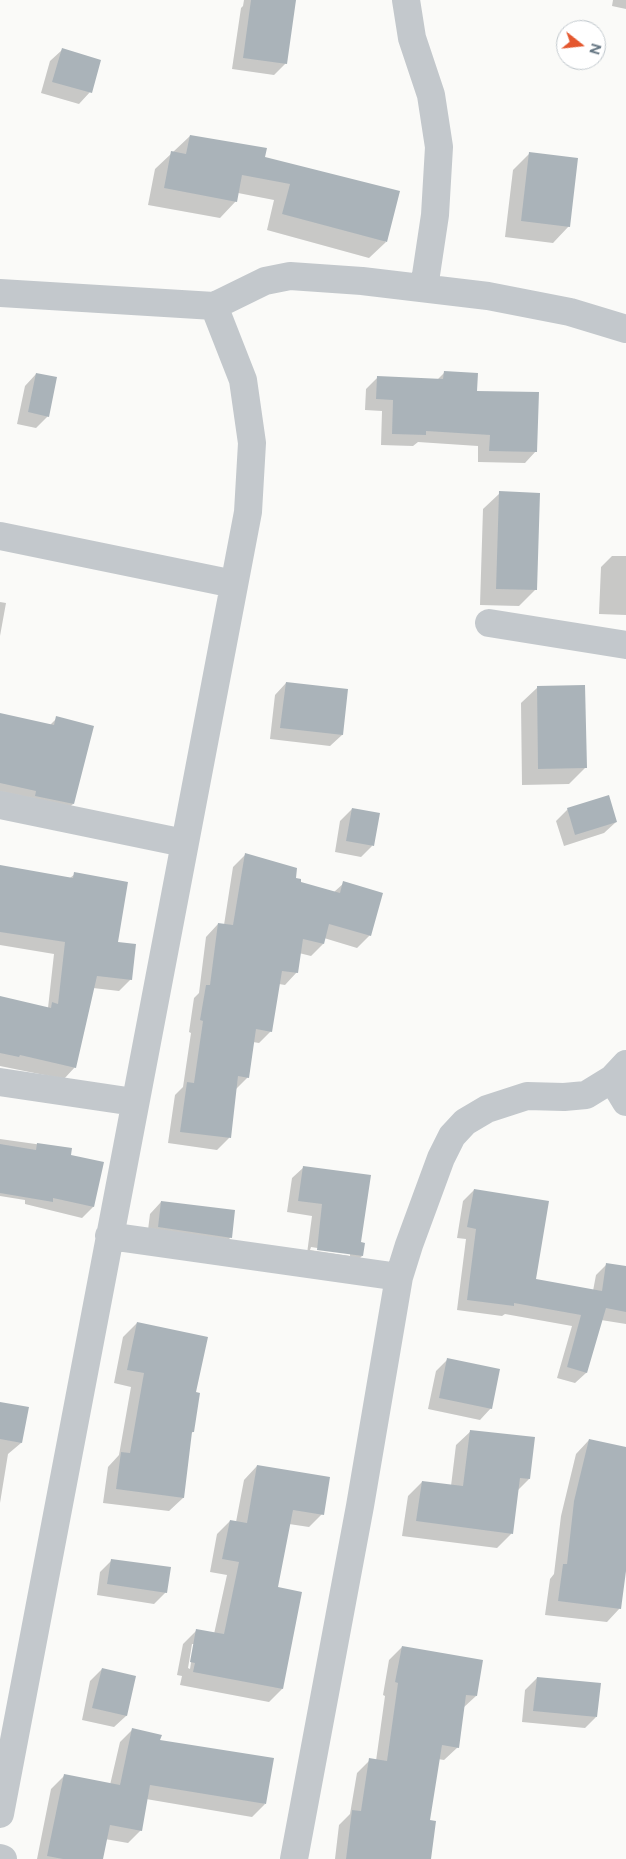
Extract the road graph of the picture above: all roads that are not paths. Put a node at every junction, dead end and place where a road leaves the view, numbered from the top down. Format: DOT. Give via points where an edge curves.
graph roads {
  1 [pos="406,0"];
  2 [pos="424,288"];
  3 [pos="0,293"];
  4 [pos="214,306"];
  5 [pos="626,329"];
  6 [pos="0,536"];
  7 [pos="234,584"];
  8 [pos="489,623"];
  9 [pos="626,645"];
  10 [pos="0,805"];
  11 [pos="184,843"];
  12 [pos="619,1071"];
  13 [pos="0,1082"];
  14 [pos="134,1102"];
  15 [pos="626,1102"];
  16 [pos="109,1236"];
  17 [pos="400,1277"];
  18 [pos="0,1814"];
  19 [pos="294,1859"];
  1 -- 2 [label="street" via="412,38 431,95 439,147 435,214"];
  2 -- 4 [label="street" via="290,276 264,281"];
  2 -- 5 [label="street" via="570,312"];
  3 -- 4 [label="street"];
  4 -- 7 [label="street" via="243,380 252,444 248,512"];
  6 -- 7 [label="street"];
  7 -- 11 [label="street"];
  8 -- 9 [label="street"];
  10 -- 11 [label="street"];
  11 -- 14 [label="street"];
  12 -- 15 [label="street"];
  12 -- 17 [label="street" via="586,1095 527,1096 487,1109 465,1122 452,1136 440,1158"];
  13 -- 14 [label="street"];
  14 -- 16 [label="street"];
  16 -- 17 [label="street"];
  16 -- 18 [label="street"];
  17 -- 19 [label="street"];
}
